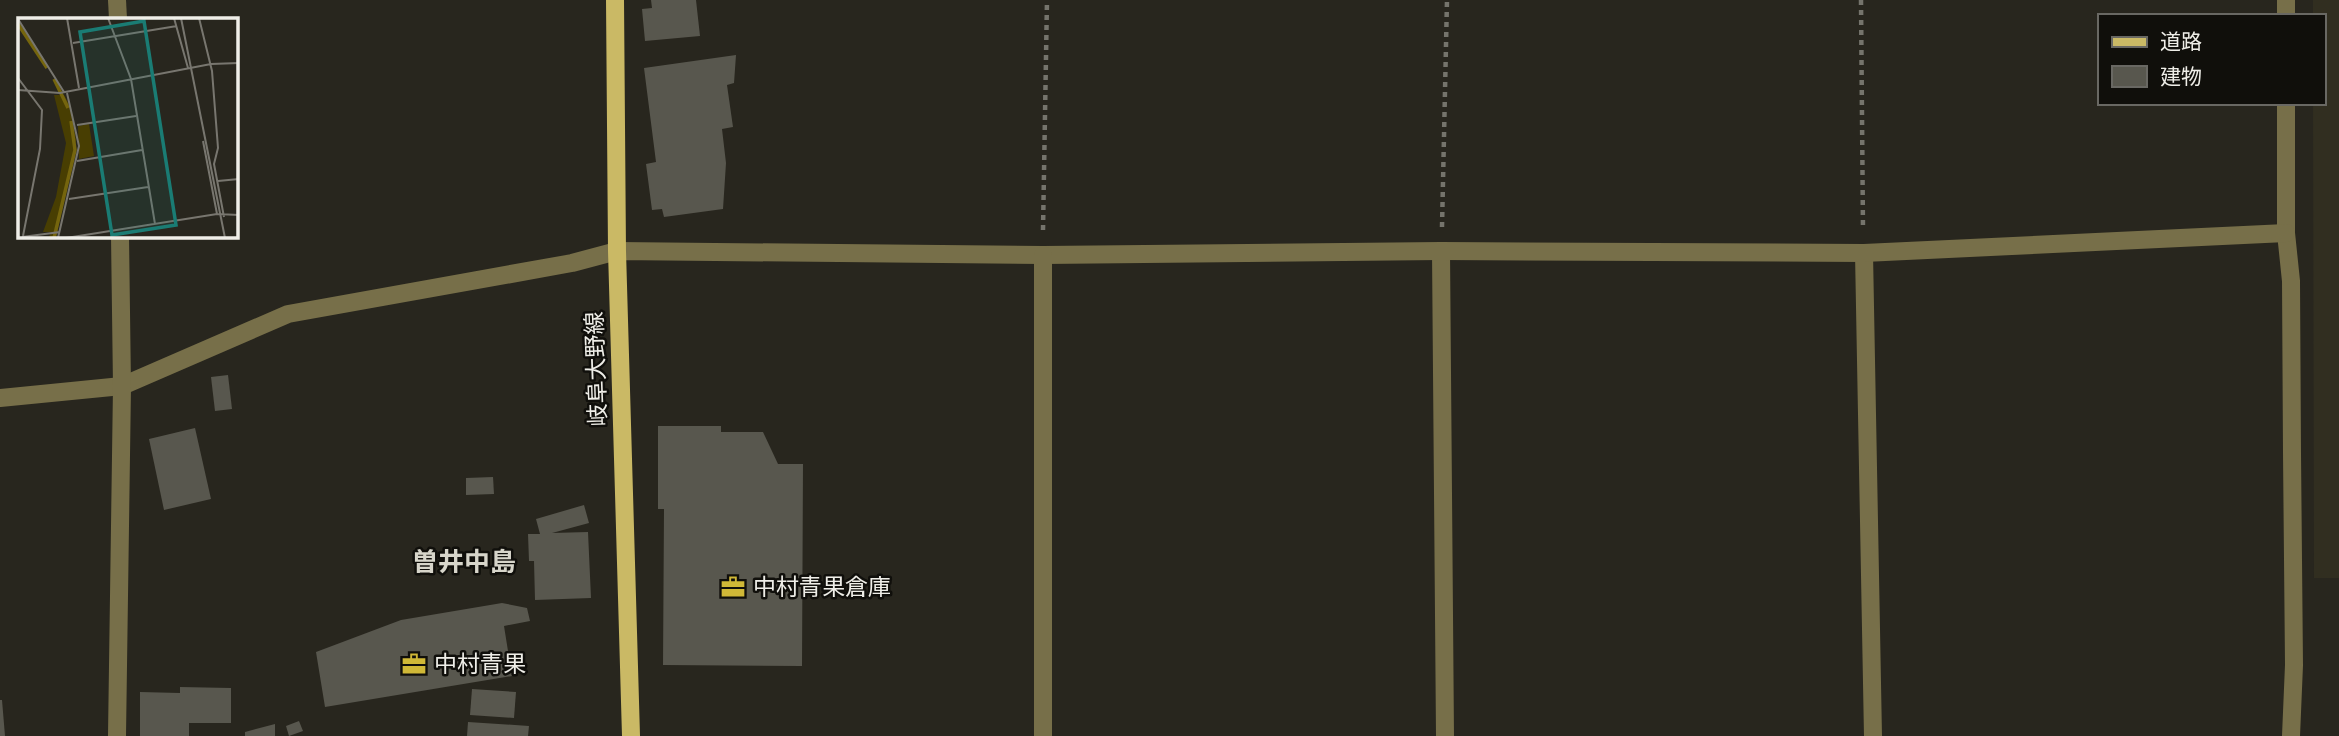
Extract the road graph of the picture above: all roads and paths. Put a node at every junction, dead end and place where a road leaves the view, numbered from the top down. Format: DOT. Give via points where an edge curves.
graph roads {
  1 [pos="117,0"];
  2 [pos="615,0"];
  3 [pos="1046,0"];
  4 [pos="1447,0"];
  5 [pos="1861,0"];
  6 [pos="118,18"];
  7 [pos="2286,105"];
  8 [pos="2286,233"];
  9 [pos="120,238"];
  10 [pos="617,251"];
  11 [pos="1441,251"];
  12 [pos="1864,253"];
  13 [pos="1043,255"];
  14 [pos="122,386"];
  15 [pos="0,398"];
  16 [pos="117,736"];
  17 [pos="631,736"];
  18 [pos="1043,736"];
  19 [pos="1446,736"];
  20 [pos="1873,736"];
  21 [pos="2291,736"];
  1 -- 6 [label="street"];
  2 -- 10 [label="main road, 岐阜大野線"];
  3 -- 13 [label="path"];
  4 -- 11 [label="path"];
  5 -- 12 [label="path"];
  7 -- 8 [label="street"];
  8 -- 12 [label="street"];
  8 -- 21 [label="street" via="2291,295"];
  9 -- 14 [label="street"];
  10 -- 13 [label="street"];
  10 -- 14 [label="street" via="288,314"];
  10 -- 17 [label="main road, 岐阜大野線"];
  11 -- 12 [label="street"];
  11 -- 13 [label="street"];
  11 -- 19 [label="street"];
  12 -- 20 [label="street"];
  13 -- 18 [label="street"];
  14 -- 15 [label="street"];
  14 -- 16 [label="street"];
}
